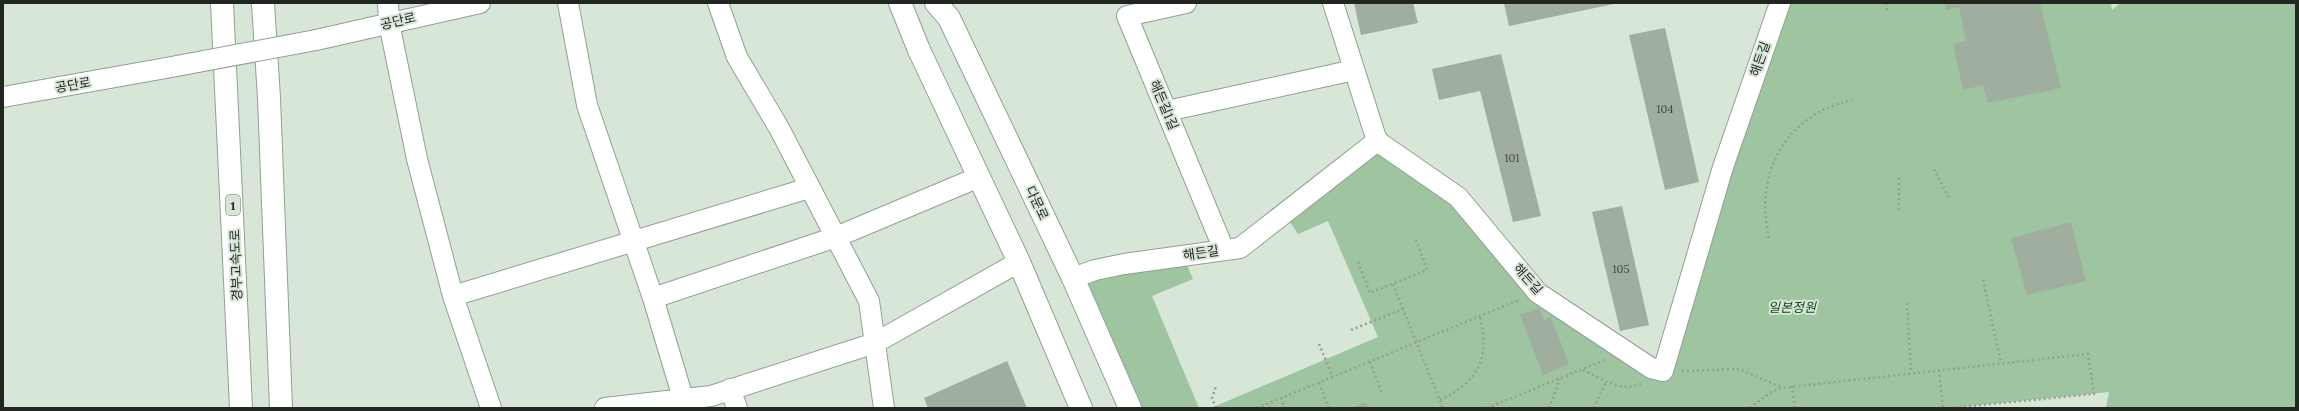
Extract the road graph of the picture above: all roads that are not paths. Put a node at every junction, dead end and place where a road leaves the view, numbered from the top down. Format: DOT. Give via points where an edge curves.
graph roads {
  1 [pos="222,3"];
  2 [pos="263,3"];
  3 [pos="388,3"];
  4 [pos="480,3"];
  5 [pos="568,3"];
  6 [pos="718,3"];
  7 [pos="900,3"];
  8 [pos="936,3"];
  9 [pos="1186,3"];
  10 [pos="1333,3"];
  11 [pos="1780,3"];
  12 [pos="389,23"];
  13 [pos="1354,70"];
  14 [pos="3,97"];
  15 [pos="1167,111"];
  16 [pos="1376,141"];
  17 [pos="979,177"];
  18 [pos="809,188"];
  19 [pos="836,237"];
  20 [pos="634,242"];
  21 [pos="1224,250"];
  22 [pos="1019,262"];
  23 [pos="1072,278"];
  24 [pos="452,296"];
  25 [pos="653,298"];
  26 [pos="875,343"];
  27 [pos="683,398"];
  28 [pos="729,399"];
  29 [pos="242,408"];
  30 [pos="281,408"];
  31 [pos="491,408"];
  32 [pos="605,408"];
  33 [pos="737,408"];
  34 [pos="884,408"];
  35 [pos="1081,408"];
  36 [pos="1130,408"];
  1 -- 29 [label="main road, 경부고속도로 / 1"];
  2 -- 30 [label="main road"];
  3 -- 12 [label="street"];
  4 -- 12 [label="street, 공단로"];
  5 -- 20 [label="street" via="587,105"];
  6 -- 18 [label="street" via="737,57 779,128"];
  7 -- 17 [label="main road" via="919,50"];
  8 -- 23 [label="main road, 다문로" via="949,18"];
  9 -- 15 [label="street, 해든길1길" via="1127,16"];
  10 -- 13 [label="street"];
  11 -- 16 [label="street, 해든길" via="1723,167 1663,371 1651,368 1538,293 1458,196"];
  12 -- 14 [label="street, 공단로, bridge" via="316,40"];
  12 -- 24 [label="street" via="417,159"];
  13 -- 15 [label="street"];
  13 -- 16 [label="street"];
  15 -- 21 [label="street, 해든길1길"];
  16 -- 21 [label="street, 해든길" via="1240,248"];
  17 -- 19 [label="street"];
  17 -- 22 [label="main road"];
  18 -- 19 [label="street"];
  18 -- 20 [label="street"];
  19 -- 25 [label="street"];
  19 -- 26 [label="street" via="869,300"];
  20 -- 24 [label="street"];
  20 -- 25 [label="street"];
  21 -- 23 [label="street, 해든길" via="1124,264"];
  22 -- 26 [label="street"];
  22 -- 35 [label="main road"];
  23 -- 36 [label="main road, 다문로"];
  24 -- 31 [label="street"];
  25 -- 27 [label="street"];
  26 -- 28 [label="street"];
  26 -- 34 [label="street"];
  27 -- 28 [label="street" via="711,396"];
  27 -- 32 [label="street"];
  28 -- 33 [label="street"];
}
